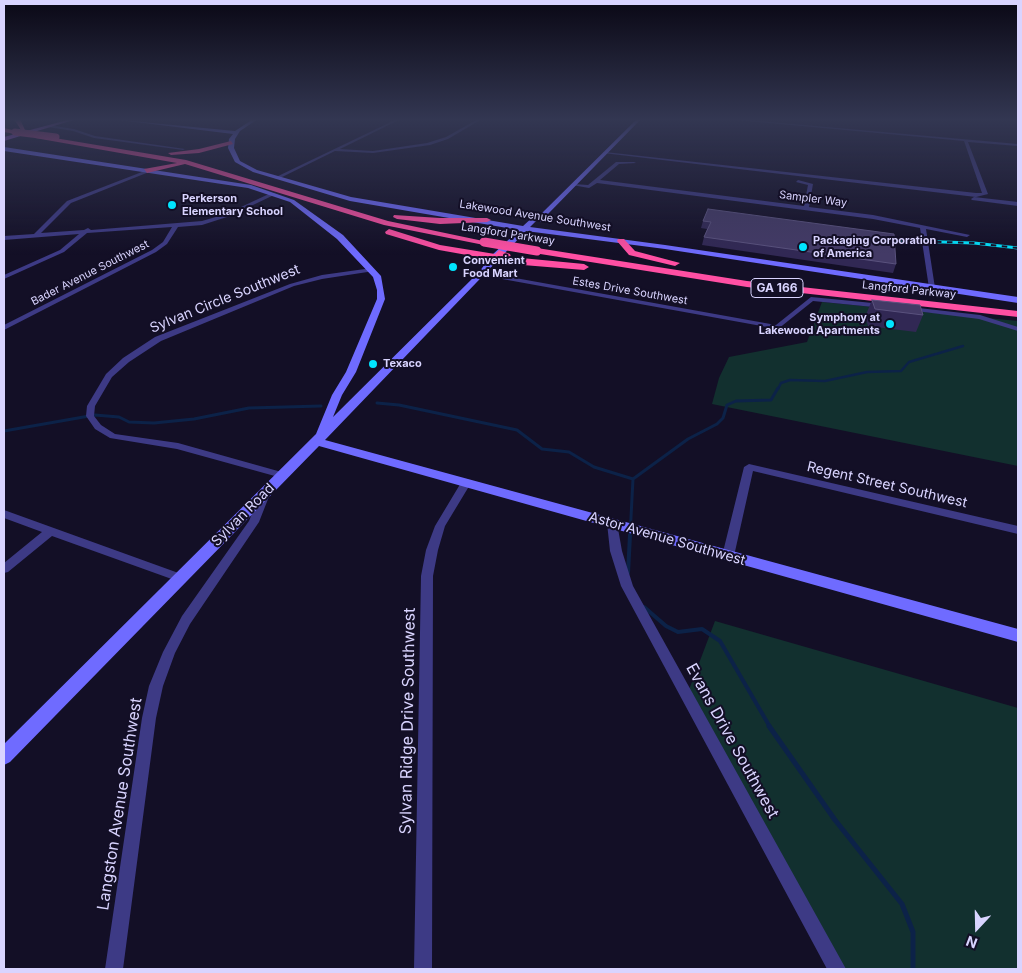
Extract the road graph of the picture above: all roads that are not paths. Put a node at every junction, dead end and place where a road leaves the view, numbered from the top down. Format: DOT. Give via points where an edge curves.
graph roads {
  1 [pos="104,164"];
  2 [pos="159,164"];
  3 [pos="177,164"];
  4 [pos="214,164"];
  5 [pos="215,164"];
  6 [pos="241,164"];
  7 [pos="305,164"];
  8 [pos="595,164"];
  9 [pos="616,164"];
  10 [pos="645,164"];
  11 [pos="705,164"];
  12 [pos="975,164"];
  13 [pos="147,171"];
  14 [pos="814,177"];
  15 [pos="276,178"];
  16 [pos="596,182"];
  17 [pos="574,185"];
  18 [pos="273,194"];
  19 [pos="316,202"];
  20 [pos="1018,204"];
  21 [pos="346,205"];
  22 [pos="806,208"];
  23 [pos="443,218"];
  24 [pos="473,220"];
  25 [pos="488,220"];
  26 [pos="176,225"];
  27 [pos="530,228"];
  28 [pos="923,228"];
  29 [pos="88,230"];
  30 [pos="37,234"];
  31 [pos="967,235"];
  32 [pos="4,238"];
  33 [pos="488,240"];
  34 [pos="638,244"];
  35 [pos="623,245"];
  36 [pos="502,256"];
  37 [pos="372,270"];
  38 [pos="482,274"];
  39 [pos="4,277"];
  40 [pos="743,280"];
  41 [pos="932,288"];
  42 [pos="1018,300"];
  43 [pos="1018,306"];
  44 [pos="1018,314"];
  45 [pos="4,328"];
  46 [pos="1018,329"];
  47 [pos="351,372"];
  48 [pos="349,385"];
  49 [pos="372,385"];
  50 [pos="337,395"];
  51 [pos="352,405"];
  52 [pos="318,440"];
  53 [pos="282,475"];
  54 [pos="466,483"];
  55 [pos="265,493"];
  56 [pos="4,514"];
  57 [pos="612,523"];
  58 [pos="1018,530"];
  59 [pos="51,532"];
  60 [pos="728,556"];
  61 [pos="4,569"];
  62 [pos="180,578"];
  63 [pos="1018,636"];
  64 [pos="4,756"];
  65 [pos="114,969"];
  66 [pos="422,969"];
  67 [pos="837,969"];
  1 -- 13 [label="street"];
  2 -- 13 [label="highway"];
  3 -- 13 [label="highway"];
  4 -- 19 [label="highway, Langford Parkway / GA 166"];
  5 -- 21 [label="highway, Langford Parkway / GA 166"];
  6 -- 15 [label="street, Lakewood Avenue Southwest"];
  7 -- 15 [label="street"];
  8 -- 17 [label="street, Sylvan Road"];
  9 -- 16 [label="street"];
  10 -- 22 [label="street" via="806,182 811,184"];
  11 -- 14 [label="street"];
  12 -- 14 [label="street" via="986,192 982,195"];
  13 -- 18 [label="street" via="244,185"];
  13 -- 30 [label="street" via="69,202"];
  14 -- 20 [label="street"];
  15 -- 23 [label="street, Lakewood Avenue Southwest" via="350,199"];
  16 -- 17 [label="street, Sampler Way" via="589,187"];
  16 -- 22 [label="street, Sampler Way"];
  17 -- 27 [label="street, Sylvan Road"];
  18 -- 26 [label="street" via="220,219"];
  18 -- 37 [label="street" via="292,201 313,215"];
  19 -- 33 [label="highway, Langford Parkway / GA 166" via="412,230"];
  19 -- 36 [label="highway" via="410,240"];
  21 -- 23 [label="highway" via="402,218"];
  21 -- 33 [label="highway, Langford Parkway / GA 166" via="408,223"];
  22 -- 28 [label="street, Sampler Way"];
  23 -- 24 [label="highway"];
  23 -- 25 [label="street, Lakewood Avenue Southwest"];
  24 -- 25 [label="highway"];
  24 -- 27 [label="street, Lakewood Avenue Southwest"];
  25 -- 27 [label="street, Lakewood Avenue Southwest"];
  26 -- 29 [label="street"];
  26 -- 45 [label="street, Bader Avenue Southwest" via="165,243 154,251"];
  27 -- 35 [label="street, Lakewood Avenue Southwest"];
  27 -- 36 [label="street, Sylvan Road"];
  28 -- 31 [label="street, Sampler Way"];
  28 -- 41 [label="street"];
  29 -- 30 [label="street"];
  29 -- 39 [label="street" via="62,250"];
  30 -- 32 [label="street"];
  33 -- 40 [label="highway, Langford Parkway / GA 166, bridge"];
  34 -- 35 [label="highway"];
  34 -- 41 [label="street"];
  35 -- 40 [label="highway" via="645,257"];
  36 -- 38 [label="street, Sylvan Road"];
  36 -- 40 [label="highway"];
  37 -- 47 [label="street" via="380,283 381,299"];
  37 -- 53 [label="street, Sylvan Circle Southwest" via="326,276 292,285 158,339 126,360 109,376 91,406 90,416 98,427 113,436 178,446"];
  38 -- 46 [label="street, Estes Drive Southwest" via="775,327 811,299 976,316"];
  38 -- 49 [label="street, Sylvan Road"];
  40 -- 43 [label="highway, Langford Parkway / GA 166"];
  40 -- 44 [label="highway, Langford Parkway / GA 166"];
  41 -- 42 [label="street"];
  47 -- 48 [label="street"];
  47 -- 50 [label="street"];
  48 -- 49 [label="street"];
  48 -- 51 [label="street"];
  49 -- 51 [label="street, Sylvan Road"];
  50 -- 51 [label="street" via="341,403"];
  50 -- 52 [label="street"];
  51 -- 52 [label="street, Sylvan Road"];
  52 -- 53 [label="street, Sylvan Road"];
  52 -- 54 [label="street, Astor Avenue Southwest"];
  53 -- 55 [label="street, Sylvan Road"];
  54 -- 57 [label="street, Astor Avenue Southwest"];
  54 -- 66 [label="street, Sylvan Ridge Drive Southwest" via="440,526 427,576"];
  55 -- 62 [label="street, Sylvan Road"];
  55 -- 65 [label="street, Langston Avenue Southwest" via="254,522 186,620 156,686"];
  56 -- 59 [label="street"];
  57 -- 60 [label="street, Astor Avenue Southwest"];
  57 -- 67 [label="street, Evans Drive Southwest" via="616,551 627,586"];
  58 -- 60 [label="street, Regent Street Southwest" via="749,466"];
  59 -- 61 [label="street"];
  59 -- 62 [label="street"];
  60 -- 63 [label="street, Astor Avenue Southwest"];
  62 -- 64 [label="street, Sylvan Road"];
}
